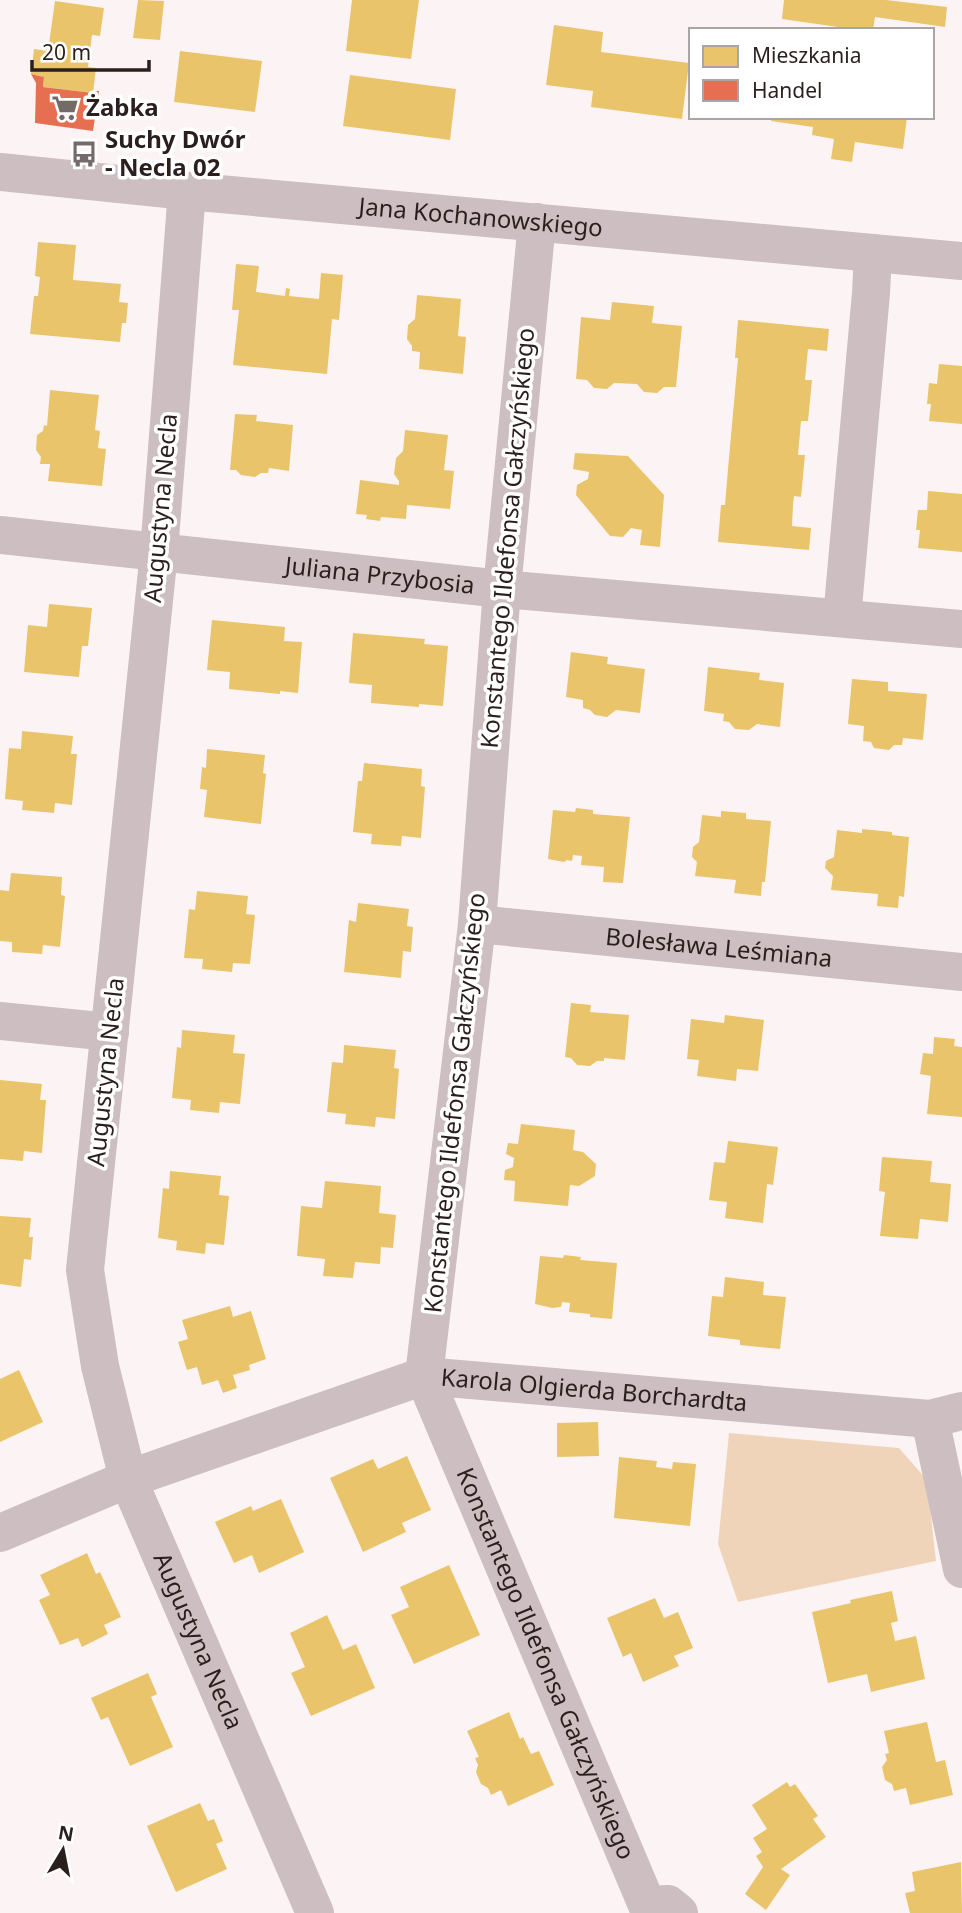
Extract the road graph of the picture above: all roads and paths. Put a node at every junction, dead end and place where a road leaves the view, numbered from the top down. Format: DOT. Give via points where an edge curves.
graph roads {
  1 [pos="0,172"];
  2 [pos="187,191"];
  3 [pos="537,222"];
  4 [pos="873,253"];
  5 [pos="962,261"];
  6 [pos="0,535"];
  7 [pos="159,552"];
  8 [pos="502,589"];
  9 [pos="842,618"];
  10 [pos="962,629"];
  11 [pos="477,924"];
  12 [pos="962,972"];
  13 [pos="0,1021"];
  14 [pos="110,1032"];
  15 [pos="424,1376"];
  16 [pos="946,1415"];
  17 [pos="128,1479"];
  18 [pos="0,1533"];
  19 [pos="962,1569"];
  20 [pos="653,1910"];
  21 [pos="315,1913"];
  1 -- 2 [label="street, Jana Kochanowskiego"];
  2 -- 3 [label="street, Jana Kochanowskiego"];
  2 -- 7 [label="street, Augustyna Necla"];
  3 -- 4 [label="street, Jana Kochanowskiego"];
  3 -- 8 [label="street, Konstantego Ildefonsa Gałczyńskiego"];
  4 -- 5 [label="street, Jana Kochanowskiego"];
  4 -- 9 [label="street"];
  6 -- 7 [label="street, Juliana Przybosia"];
  7 -- 8 [label="street, Juliana Przybosia"];
  7 -- 14 [label="street, Augustyna Necla"];
  8 -- 9 [label="street, Juliana Przybosia"];
  8 -- 11 [label="street, Konstantego Ildefonsa Gałczyńskiego"];
  9 -- 10 [label="street, Juliana Przybosia"];
  11 -- 12 [label="street, Bolesława Leśmiana"];
  11 -- 15 [label="street, Konstantego Ildefonsa Gałczyńskiego"];
  13 -- 14 [label="street"];
  14 -- 17 [label="street, Augustyna Necla" via="85,1270 100,1366"];
  15 -- 16 [label="street, Karola Olgierda Borchardta"];
  15 -- 17 [label="street, Karola Olgierda Borchardta"];
  15 -- 20 [label="street, Konstantego Ildefonsa Gałczyńskiego"];
  16 -- 19 [label="street"];
  17 -- 18 [label="street, Karola Olgierda Borchardta"];
  17 -- 21 [label="street, Augustyna Necla"];
}
